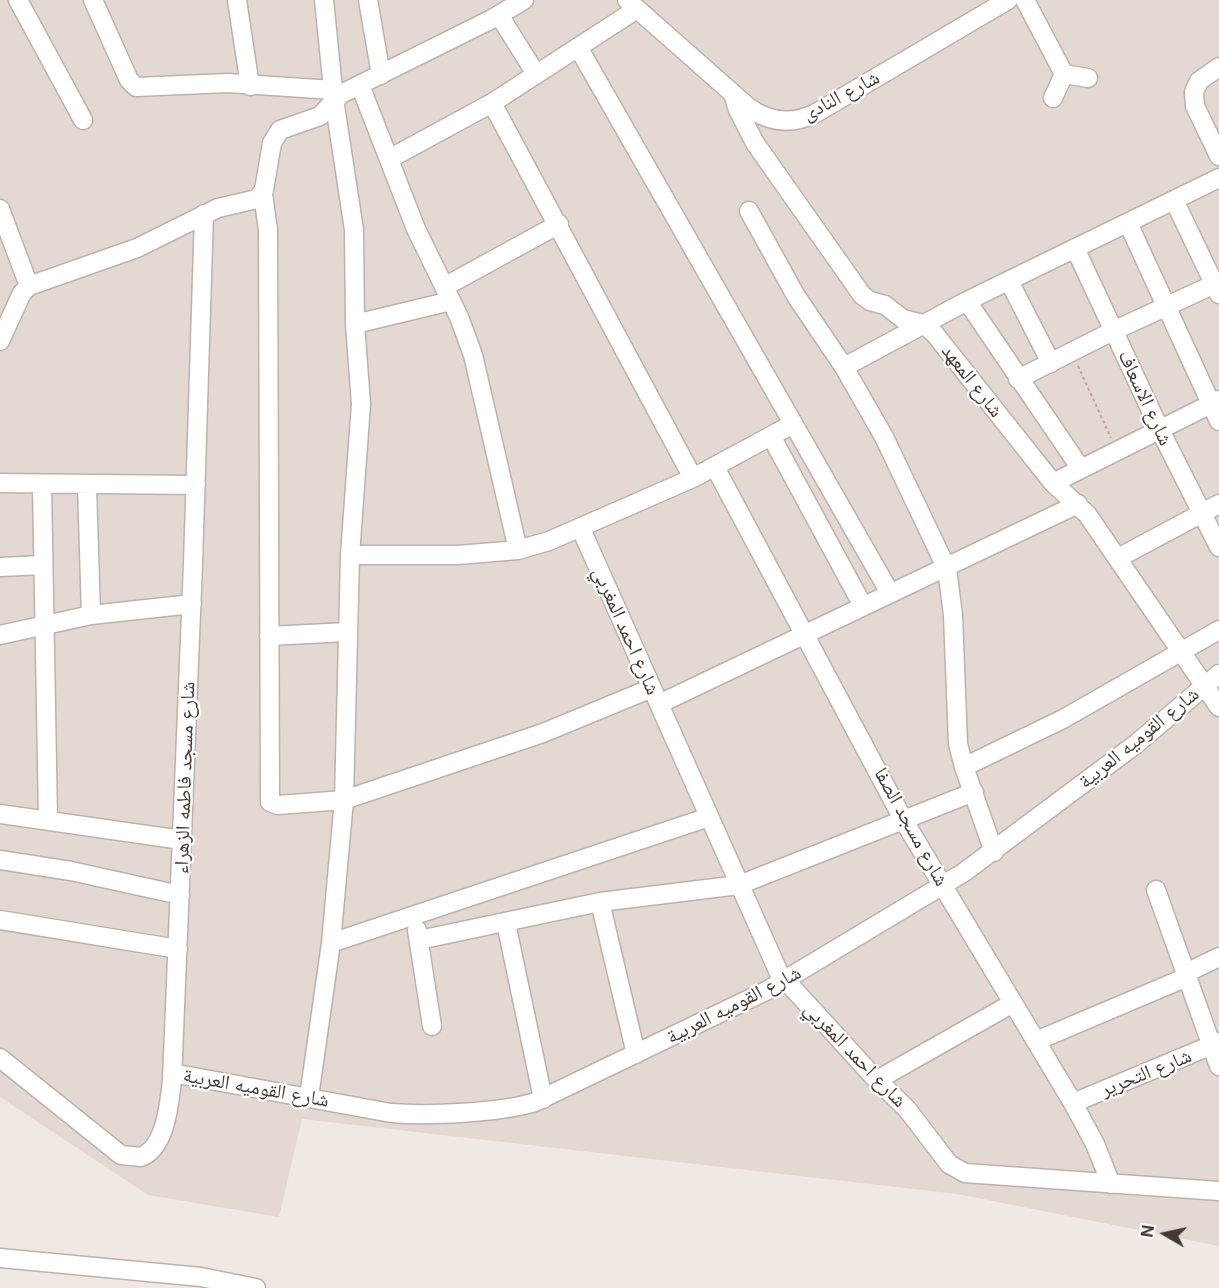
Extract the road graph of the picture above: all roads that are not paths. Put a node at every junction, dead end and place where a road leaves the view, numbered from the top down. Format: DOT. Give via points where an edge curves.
graph roads {
  1 [pos="18,0"];
  2 [pos="93,0"];
  3 [pos="237,0"];
  4 [pos="324,0"];
  5 [pos="368,0"];
  6 [pos="524,0"];
  7 [pos="1008,0"];
  8 [pos="1024,0"];
  9 [pos="632,4"];
  10 [pos="499,15"];
  11 [pos="578,47"];
  12 [pos="1219,67"];
  13 [pos="536,74"];
  14 [pos="1064,74"];
  15 [pos="381,75"];
  16 [pos="1088,78"];
  17 [pos="360,85"];
  18 [pos="250,86"];
  19 [pos="733,94"];
  20 [pos="333,95"];
  21 [pos="1053,98"];
  22 [pos="492,103"];
  23 [pos="83,120"];
  24 [pos="1219,156"];
  25 [pos="389,159"];
  26 [pos="1219,178"];
  27 [pos="263,194"];
  28 [pos="1174,200"];
  29 [pos="0,210"];
  30 [pos="749,211"];
  31 [pos="204,214"];
  32 [pos="1128,223"];
  33 [pos="558,224"];
  34 [pos="1075,248"];
  35 [pos="1009,281"];
  36 [pos="29,286"];
  37 [pos="1218,287"];
  38 [pos="448,294"];
  39 [pos="967,301"];
  40 [pos="1166,306"];
  41 [pos="355,324"];
  42 [pos="923,324"];
  43 [pos="1113,331"];
  44 [pos="0,341"];
  45 [pos="1051,363"];
  46 [pos="844,367"];
  47 [pos="1018,379"];
  48 [pos="1216,408"];
  49 [pos="793,424"];
  50 [pos="1160,430"];
  51 [pos="771,436"];
  52 [pos="715,467"];
  53 [pos="1081,469"];
  54 [pos="693,478"];
  55 [pos="0,483"];
  56 [pos="1053,483"];
  57 [pos="42,485"];
  58 [pos="196,485"];
  59 [pos="87,486"];
  60 [pos="1078,504"];
  61 [pos="1219,504"];
  62 [pos="1202,513"];
  63 [pos="581,529"];
  64 [pos="1219,547"];
  65 [pos="518,550"];
  66 [pos="350,555"];
  67 [pos="1118,558"];
  68 [pos="43,565"];
  69 [pos="0,567"];
  70 [pos="947,569"];
  71 [pos="890,593"];
  72 [pos="192,604"];
  73 [pos="863,606"];
  74 [pos="92,615"];
  75 [pos="43,624"];
  76 [pos="1219,630"];
  77 [pos="348,632"];
  78 [pos="805,634"];
  79 [pos="0,635"];
  80 [pos="269,636"];
  81 [pos="1179,652"];
  82 [pos="1219,674"];
  83 [pos="1202,686"];
  84 [pos="655,696"];
  85 [pos="1219,707"];
  86 [pos="964,767"];
  87 [pos="974,792"];
  88 [pos="344,800"];
  89 [pos="0,814"];
  90 [pos="709,817"];
  91 [pos="48,820"];
  92 [pos="904,821"];
  93 [pos="182,840"];
  94 [pos="994,852"];
  95 [pos="0,860"];
  96 [pos="739,885"];
  97 [pos="943,885"];
  98 [pos="1156,890"];
  99 [pos="180,895"];
  100 [pos="600,902"];
  101 [pos="415,916"];
  102 [pos="0,920"];
  103 [pos="506,923"];
  104 [pos="419,940"];
  105 [pos="331,943"];
  106 [pos="178,949"];
  107 [pos="1219,957"];
  108 [pos="1186,975"];
  109 [pos="784,982"];
  110 [pos="1013,1003"];
  111 [pos="432,1026"];
  112 [pos="1036,1041"];
  113 [pos="1216,1044"];
  114 [pos="636,1054"];
  115 [pos="0,1058"];
  116 [pos="1219,1066"];
  117 [pos="172,1073"];
  118 [pos="877,1080"];
  119 [pos="309,1097"];
  120 [pos="543,1098"];
  121 [pos="1073,1103"];
  122 [pos="1111,1184"];
  123 [pos="1219,1191"];
  124 [pos="0,1258"];
  125 [pos="256,1288"];
  1 -- 23 [label="street"];
  2 -- 18 [label="street" via="129,80 136,87 228,83"];
  3 -- 18 [label="street"];
  4 -- 20 [label="street"];
  5 -- 15 [label="street"];
  6 -- 10 [label="street"];
  7 -- 19 [label="street, شارع النادى" via="801,120 784,122 764,117"];
  8 -- 14 [label="street"];
  9 -- 11 [label="street"];
  9 -- 19 [label="street, شارع النادى"];
  10 -- 13 [label="street"];
  10 -- 15 [label="street"];
  11 -- 13 [label="street"];
  11 -- 49 [label="street"];
  12 -- 24 [label="street" via="1199,81 1194,99"];
  13 -- 22 [label="street"];
  14 -- 16 [label="street"];
  14 -- 21 [label="street"];
  15 -- 17 [label="street"];
  17 -- 20 [label="street"];
  17 -- 25 [label="street"];
  18 -- 20 [label="street"];
  19 -- 42 [label="street, شارع المعهد" via="755,142 862,295 903,319"];
  20 -- 27 [label="street" via="321,116 276,134"];
  20 -- 41 [label="street" via="354,231"];
  22 -- 25 [label="street"];
  22 -- 33 [label="street"];
  25 -- 38 [label="street" via="416,229"];
  26 -- 28 [label="street"];
  27 -- 31 [label="street"];
  27 -- 80 [label="street" via="268,230"];
  28 -- 32 [label="street"];
  28 -- 37 [label="street"];
  29 -- 36 [label="street"];
  30 -- 46 [label="street" via="796,296"];
  31 -- 36 [label="street" via="137,248"];
  31 -- 58 [label="street, شارع مسجد فاطمه الزهراء"];
  32 -- 34 [label="street"];
  32 -- 40 [label="street"];
  33 -- 38 [label="street"];
  33 -- 54 [label="street"];
  34 -- 35 [label="street"];
  34 -- 43 [label="street, شارع الاسعاف"];
  35 -- 39 [label="street"];
  35 -- 45 [label="street"];
  36 -- 44 [label="street"];
  37 -- 40 [label="street"];
  38 -- 41 [label="street"];
  38 -- 65 [label="street" via="479,372"];
  39 -- 42 [label="street"];
  39 -- 47 [label="street"];
  40 -- 43 [label="street"];
  40 -- 48 [label="street"];
  41 -- 66 [label="street" via="361,404"];
  42 -- 46 [label="street"];
  42 -- 56 [label="street, شارع المعهد"];
  43 -- 45 [label="street"];
  43 -- 50 [label="street, شارع الاسعاف"];
  45 -- 47 [label="street"];
  46 -- 70 [label="street" via="903,474"];
  47 -- 53 [label="street"];
  48 -- 50 [label="street"];
  49 -- 51 [label="street"];
  49 -- 71 [label="street"];
  50 -- 53 [label="street"];
  50 -- 62 [label="street, شارع الاسعاف"];
  51 -- 52 [label="street"];
  51 -- 73 [label="street"];
  52 -- 54 [label="street"];
  52 -- 78 [label="street, شارع مسجد الصفا"];
  53 -- 56 [label="street"];
  54 -- 63 [label="street"];
  55 -- 57 [label="street"];
  56 -- 60 [label="street, شارع المعهد"];
  57 -- 59 [label="street"];
  57 -- 68 [label="street"];
  58 -- 59 [label="street"];
  58 -- 72 [label="street, شارع مسجد فاطمه الزهراء"];
  59 -- 74 [label="street"];
  60 -- 67 [label="street, شارع المعهد"];
  60 -- 70 [label="street"];
  61 -- 62 [label="street"];
  62 -- 64 [label="street, شارع الاسعاف"];
  62 -- 67 [label="street"];
  63 -- 65 [label="street"];
  63 -- 84 [label="street, شارع احمد المغربي"];
  65 -- 66 [label="street" via="458,555"];
  66 -- 77 [label="street"];
  67 -- 81 [label="street, شارع المعهد"];
  68 -- 69 [label="street"];
  68 -- 75 [label="street"];
  70 -- 71 [label="street"];
  70 -- 86 [label="street" via="953,615 958,744"];
  71 -- 73 [label="street"];
  72 -- 74 [label="street"];
  72 -- 93 [label="street, شارع مسجد فاطمه الزهراء"];
  73 -- 78 [label="street"];
  74 -- 75 [label="street"];
  75 -- 79 [label="street"];
  75 -- 91 [label="street"];
  76 -- 81 [label="street"];
  77 -- 80 [label="street"];
  77 -- 88 [label="street"];
  78 -- 84 [label="street"];
  78 -- 92 [label="street, شارع مسجد الصفا"];
  80 -- 88 [label="street" via="268,798 278,805"];
  81 -- 83 [label="street, شارع المعهد"];
  81 -- 86 [label="street" via="1064,719"];
  82 -- 83 [label="street, شارع القوميه العربية"];
  83 -- 85 [label="street, شارع المعهد"];
  83 -- 94 [label="street, شارع القوميه العربية" via="1136,744"];
  84 -- 88 [label="street"];
  84 -- 90 [label="street, شارع احمد المغربي"];
  86 -- 87 [label="street"];
  87 -- 92 [label="street"];
  87 -- 94 [label="street"];
  88 -- 105 [label="street"];
  89 -- 91 [label="street"];
  90 -- 96 [label="street, شارع احمد المغربي"];
  90 -- 101 [label="street"];
  91 -- 93 [label="street"];
  92 -- 96 [label="street"];
  92 -- 97 [label="street, شارع مسجد الصفا"];
  93 -- 99 [label="street, شارع مسجد فاطمه الزهراء"];
  94 -- 97 [label="street, شارع القوميه العربية"];
  95 -- 99 [label="street"];
  96 -- 100 [label="street"];
  96 -- 109 [label="street, شارع احمد المغربي"];
  97 -- 109 [label="street, شارع القوميه العربية"];
  97 -- 110 [label="street, شارع مسجد الصفا"];
  98 -- 108 [label="street"];
  99 -- 106 [label="street, شارع مسجد فاطمه الزهراء"];
  100 -- 103 [label="street"];
  100 -- 114 [label="street"];
  101 -- 104 [label="street"];
  101 -- 105 [label="street"];
  102 -- 106 [label="street"];
  103 -- 104 [label="street"];
  103 -- 120 [label="street"];
  104 -- 111 [label="street"];
  105 -- 119 [label="street"];
  106 -- 117 [label="street, شارع مسجد فاطمه الزهراء"];
  107 -- 108 [label="street"];
  108 -- 112 [label="street"];
  108 -- 113 [label="street"];
  109 -- 114 [label="street, شارع القوميه العربية"];
  109 -- 118 [label="street, شارع احمد المغربي"];
  110 -- 112 [label="street, شارع مسجد الصفا"];
  110 -- 118 [label="street"];
  112 -- 121 [label="street, شارع مسجد الصفا"];
  113 -- 116 [label="street"];
  113 -- 121 [label="street, شارع التحرير"];
  114 -- 120 [label="street, شارع القوميه العربية"];
  115 -- 117 [label="street, شارع مسجد فاطمه الزهراء" via="121,1155 131,1158 147,1155 155,1147 167,1113"];
  117 -- 119 [label="street, شارع القوميه العربية"];
  118 -- 122 [label="street, شارع احمد المغربي" via="908,1109 950,1164 960,1171"];
  119 -- 120 [label="street, شارع القوميه العربية" via="376,1111 416,1114 510,1107"];
  121 -- 122 [label="street, شارع مسجد الصفا"];
  122 -- 123 [label="street, شارع احمد المغربي"];
  124 -- 125 [label="street" via="201,1277"];
}
